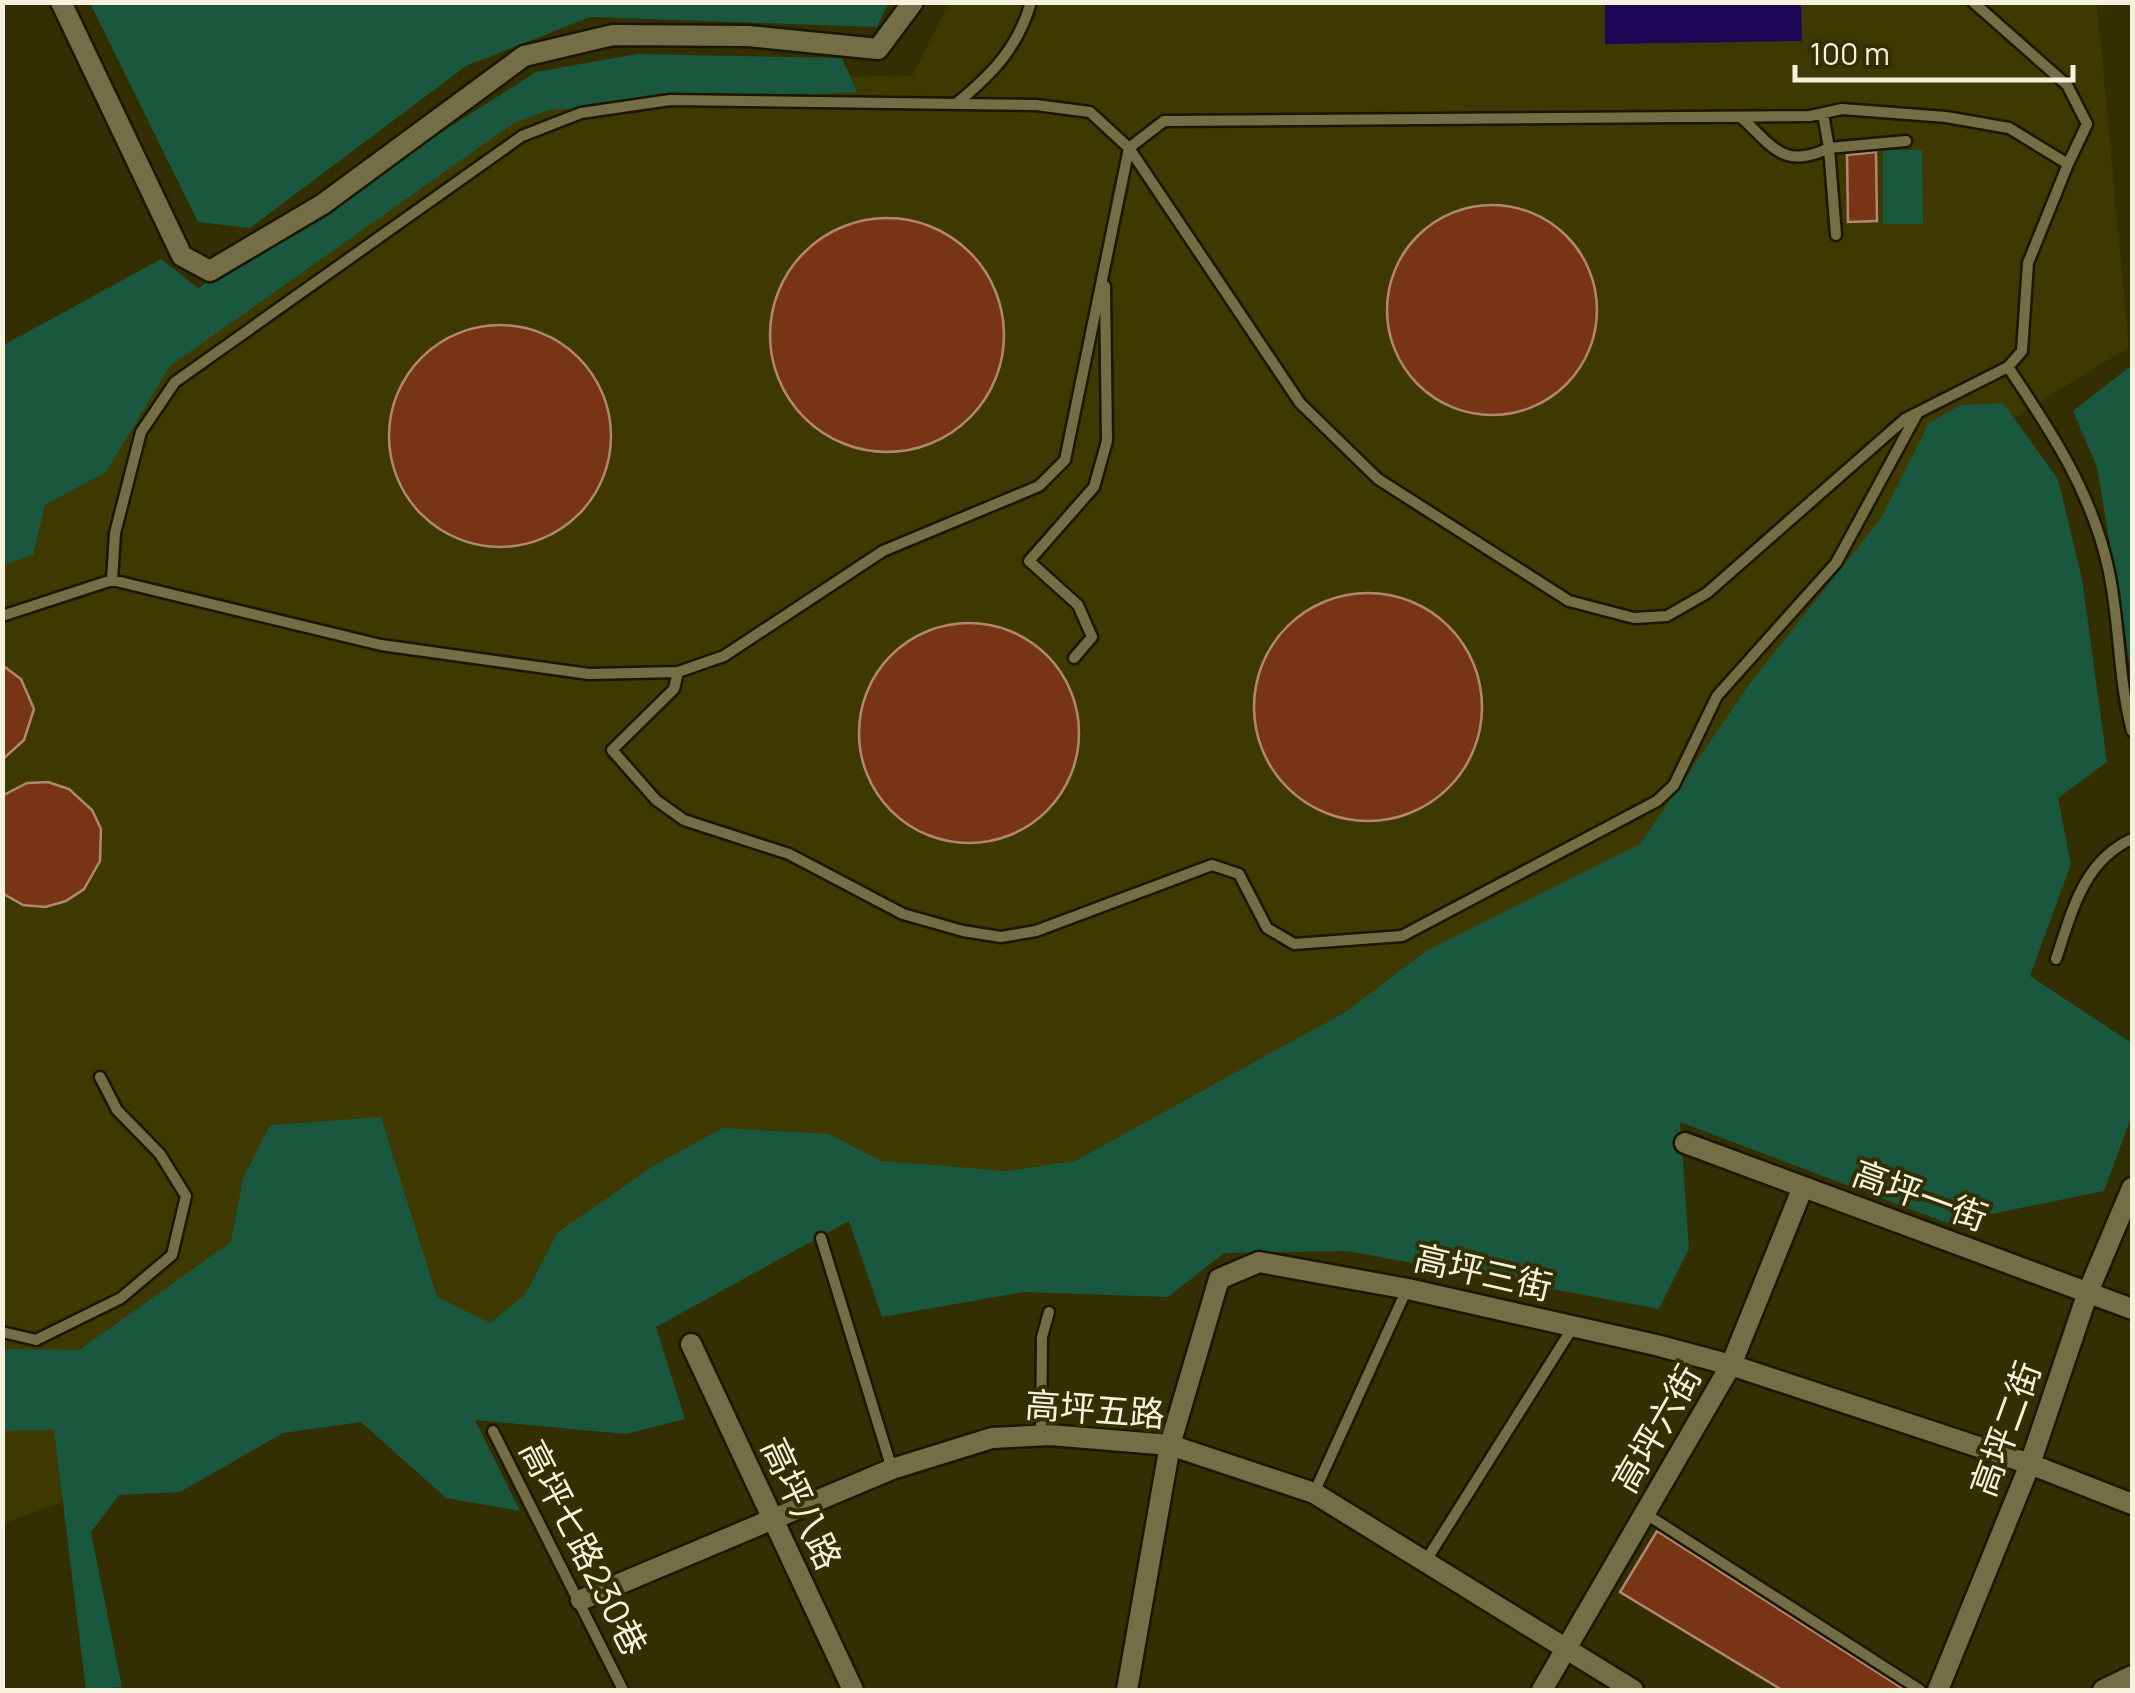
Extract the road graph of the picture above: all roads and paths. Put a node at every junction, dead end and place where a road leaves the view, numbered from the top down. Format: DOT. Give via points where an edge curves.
graph roads {
  1 [pos="61,2"];
  2 [pos="913,2"];
  3 [pos="1031,2"];
  4 [pos="1973,2"];
  5 [pos="956,104"];
  6 [pos="1823,114"];
  7 [pos="1740,116"];
  8 [pos="1906,141"];
  9 [pos="1128,148"];
  10 [pos="1830,148"];
  11 [pos="2068,164"];
  12 [pos="1836,235"];
  13 [pos="1105,265"];
  14 [pos="2008,366"];
  15 [pos="1918,413"];
  16 [pos="112,580"];
  17 [pos="2,616"];
  18 [pos="1074,658"];
  19 [pos="678,672"];
  20 [pos="2132,731"];
  21 [pos="2132,840"];
  22 [pos="2056,959"];
  23 [pos="100,1076"];
  24 [pos="1685,1143"];
  25 [pos="1803,1187"];
  26 [pos="2132,1188"];
  27 [pos="821,1238"];
  28 [pos="1408,1289"];
  29 [pos="2088,1292"];
  30 [pos="2132,1309"];
  31 [pos="1050,1312"];
  32 [pos="1573,1327"];
  33 [pos="2,1332"];
  34 [pos="691,1344"];
  35 [pos="1731,1365"];
  36 [pos="494,1431"];
  37 [pos="1041,1435"];
  38 [pos="1170,1445"];
  39 [pos="2030,1464"];
  40 [pos="892,1469"];
  41 [pos="1314,1493"];
  42 [pos="2132,1504"];
  43 [pos="1646,1514"];
  44 [pos="771,1517"];
  45 [pos="1426,1559"];
  46 [pos="581,1600"];
  47 [pos="1567,1650"];
  48 [pos="2132,1676"];
  49 [pos="623,1690"];
  50 [pos="853,1690"];
  51 [pos="1127,1690"];
  52 [pos="1542,1690"];
  53 [pos="1633,1690"];
  54 [pos="1920,1690"];
  55 [pos="1938,1690"];
  56 [pos="2103,1690"];
  1 -- 2 [label="street" via="182,256 210,271 323,204 524,56 613,34 748,36 878,49"];
  3 -- 5 [label="lane" via="1024,28 999,68"];
  4 -- 11 [label="lane" via="2067,85 2086,124"];
  5 -- 9 [label="lane" via="1090,112"];
  5 -- 16 [label="lane" via="670,100 581,113 522,136 175,382 140,432 115,533"];
  6 -- 7 [label="lane"];
  6 -- 10 [label="lane"];
  6 -- 11 [label="lane" via="1842,109 2009,128"];
  7 -- 9 [label="lane" via="1164,121"];
  7 -- 10 [label="lane" via="1784,156 1808,158"];
  8 -- 10 [label="lane"];
  9 -- 13 [label="lane"];
  9 -- 15 [label="lane" via="1300,402 1378,479 1569,602 1634,618 1668,616 1707,593"];
  10 -- 12 [label="lane"];
  11 -- 14 [label="lane" via="2028,264 2022,351"];
  13 -- 18 [label="lane" via="1107,441 1094,487 1029,562 1078,606 1092,638"];
  13 -- 19 [label="lane" via="1064,460 1039,486 883,551 724,656"];
  14 -- 15 [label="lane"];
  14 -- 20 [label="lane" via="2081,482 2109,572 2120,687"];
  15 -- 19 [label="lane" via="1836,563 1718,696 1674,785 1657,801 1402,936 1294,944 1267,928 1239,874 1212,865 1036,931 1001,936 903,914 789,854 684,820 656,800 612,750 674,689"];
  16 -- 17 [label="lane"];
  16 -- 19 [label="lane" via="381,645 589,674"];
  21 -- 22 [label="lane" via="2109,850 2080,890"];
  23 -- 33 [label="lane" via="117,1110 160,1154 186,1196 172,1255 121,1298 50,1334 36,1340"];
  24 -- 25 [label="street, 高坪一街"];
  25 -- 29 [label="street, 高坪一街"];
  25 -- 35 [label="street, 高坪六街"];
  26 -- 29 [label="street, 高坪二街"];
  27 -- 40 [label="lane"];
  28 -- 32 [label="street, 高坪三街"];
  28 -- 38 [label="street, 高坪三街" via="1259,1262 1219,1279"];
  28 -- 41 [label="lane"];
  29 -- 30 [label="street, 高坪一街"];
  29 -- 39 [label="street, 高坪二街"];
  31 -- 37 [label="lane" via="1042,1337"];
  32 -- 35 [label="street, 高坪三街"];
  32 -- 45 [label="lane"];
  34 -- 44 [label="street, 高坪八路"];
  35 -- 39 [label="street, 高坪三街"];
  35 -- 43 [label="street, 高坪六街"];
  36 -- 46 [label="lane, 高坪七路230巷"];
  37 -- 38 [label="street, 高坪五路"];
  37 -- 40 [label="street, 高坪五路" via="992,1438"];
  38 -- 41 [label="street, 高坪五路"];
  38 -- 51 [label="street, 高坪三街"];
  39 -- 42 [label="street, 高坪三街"];
  39 -- 55 [label="street, 高坪二街"];
  40 -- 44 [label="street, 高坪五路"];
  41 -- 45 [label="street, 高坪五路"];
  43 -- 47 [label="street, 高坪六街"];
  43 -- 54 [label="lane"];
  44 -- 46 [label="street, 高坪五路"];
  44 -- 50 [label="street, 高坪八路"];
  45 -- 47 [label="street, 高坪五路"];
  46 -- 49 [label="lane, 高坪七路230巷"];
  47 -- 52 [label="street, 高坪六街"];
  47 -- 53 [label="street, 高坪五路"];
  48 -- 56 [label="street"];
}
